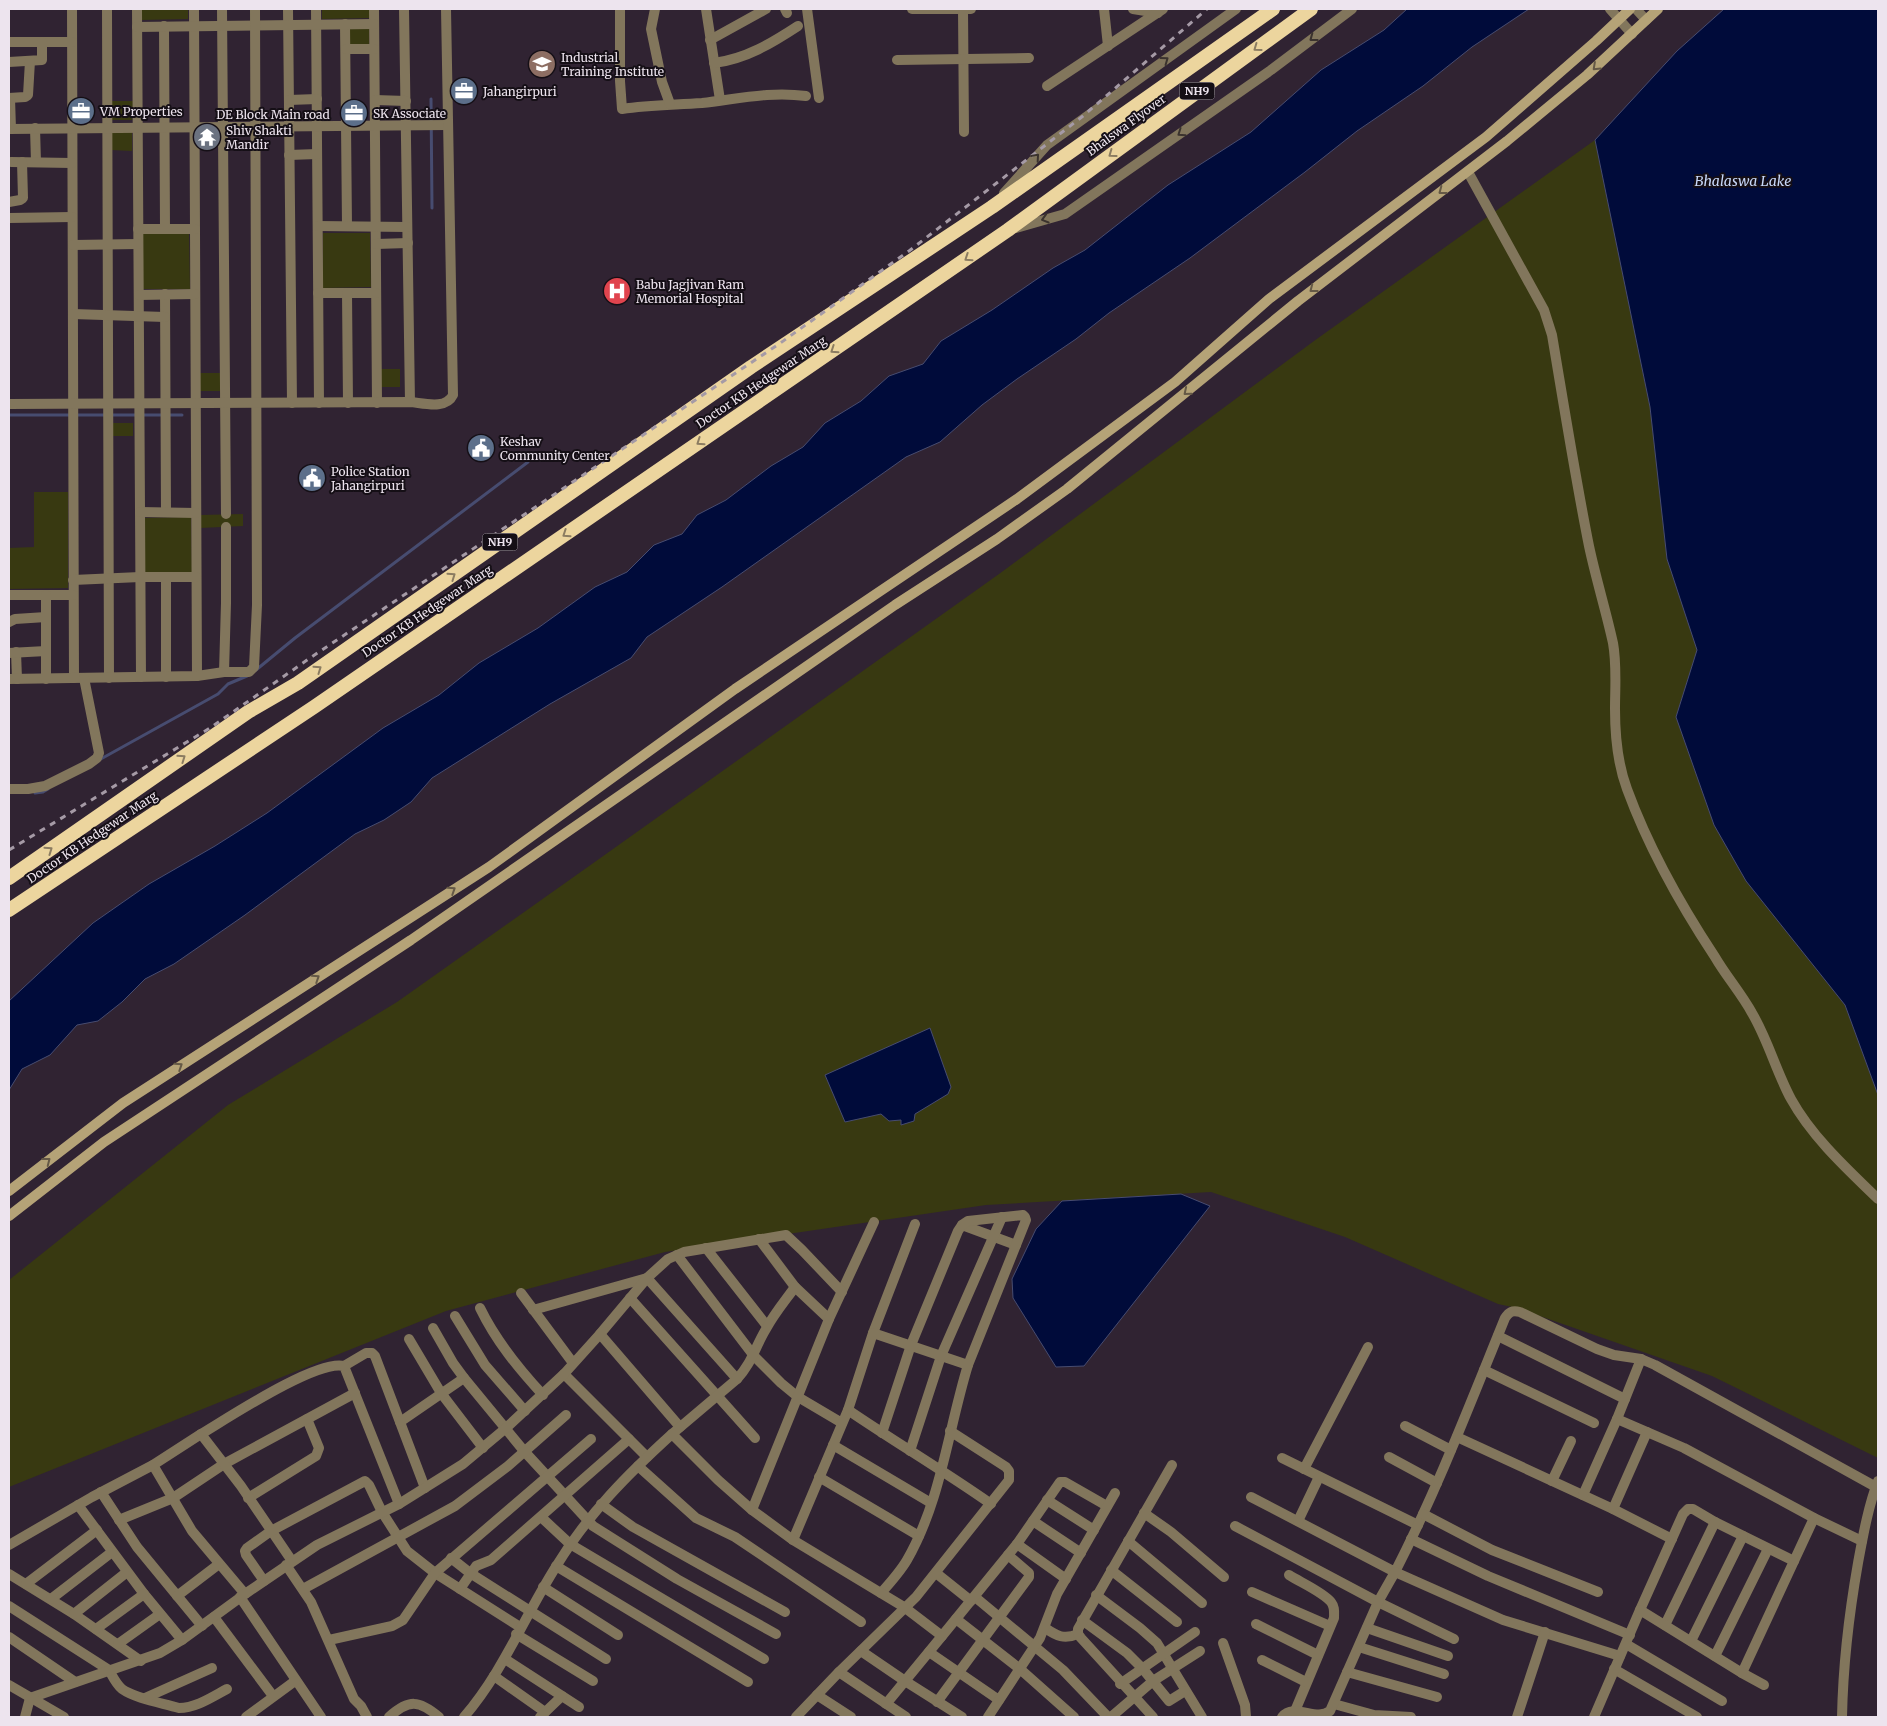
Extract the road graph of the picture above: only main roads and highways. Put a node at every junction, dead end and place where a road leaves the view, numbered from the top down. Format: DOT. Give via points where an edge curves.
graph roads {
  1 [pos="1273,9"];
  2 [pos="1311,9"];
  3 [pos="1630,9"];
  4 [pos="1658,9"];
  5 [pos="992,207"];
  6 [pos="1008,230"];
  7 [pos="1286,286"];
  8 [pos="1298,301"];
  9 [pos="9,878"];
  10 [pos="13,909"];
  11 [pos="9,1191"];
  12 [pos="9,1216"];
  1 -- 5 [label="highway, Bhalswa Flyover / NH9"];
  2 -- 6 [label="highway, Bhalswa Flyover / NH9, one-way"];
  3 -- 7 [label="main road" via="1486,137"];
  4 -- 8 [label="main road, one-way" via="1587,75 1468,172"];
  9 -- 5 [label="highway, Doctor KB Hedgewar Marg / NH9, one-way" via="248,712 298,683 751,367"];
  6 -- 10 [label="highway, Doctor KB Hedgewar Marg, one-way" via="314,707"];
  7 -- 8 [label="main road"];
  11 -- 7 [label="main road, one-way" via="123,1103 489,867 735,689 1017,499 1175,382"];
  8 -- 12 [label="main road, one-way" via="1067,489 997,539 896,605 411,940 104,1142"];
}
